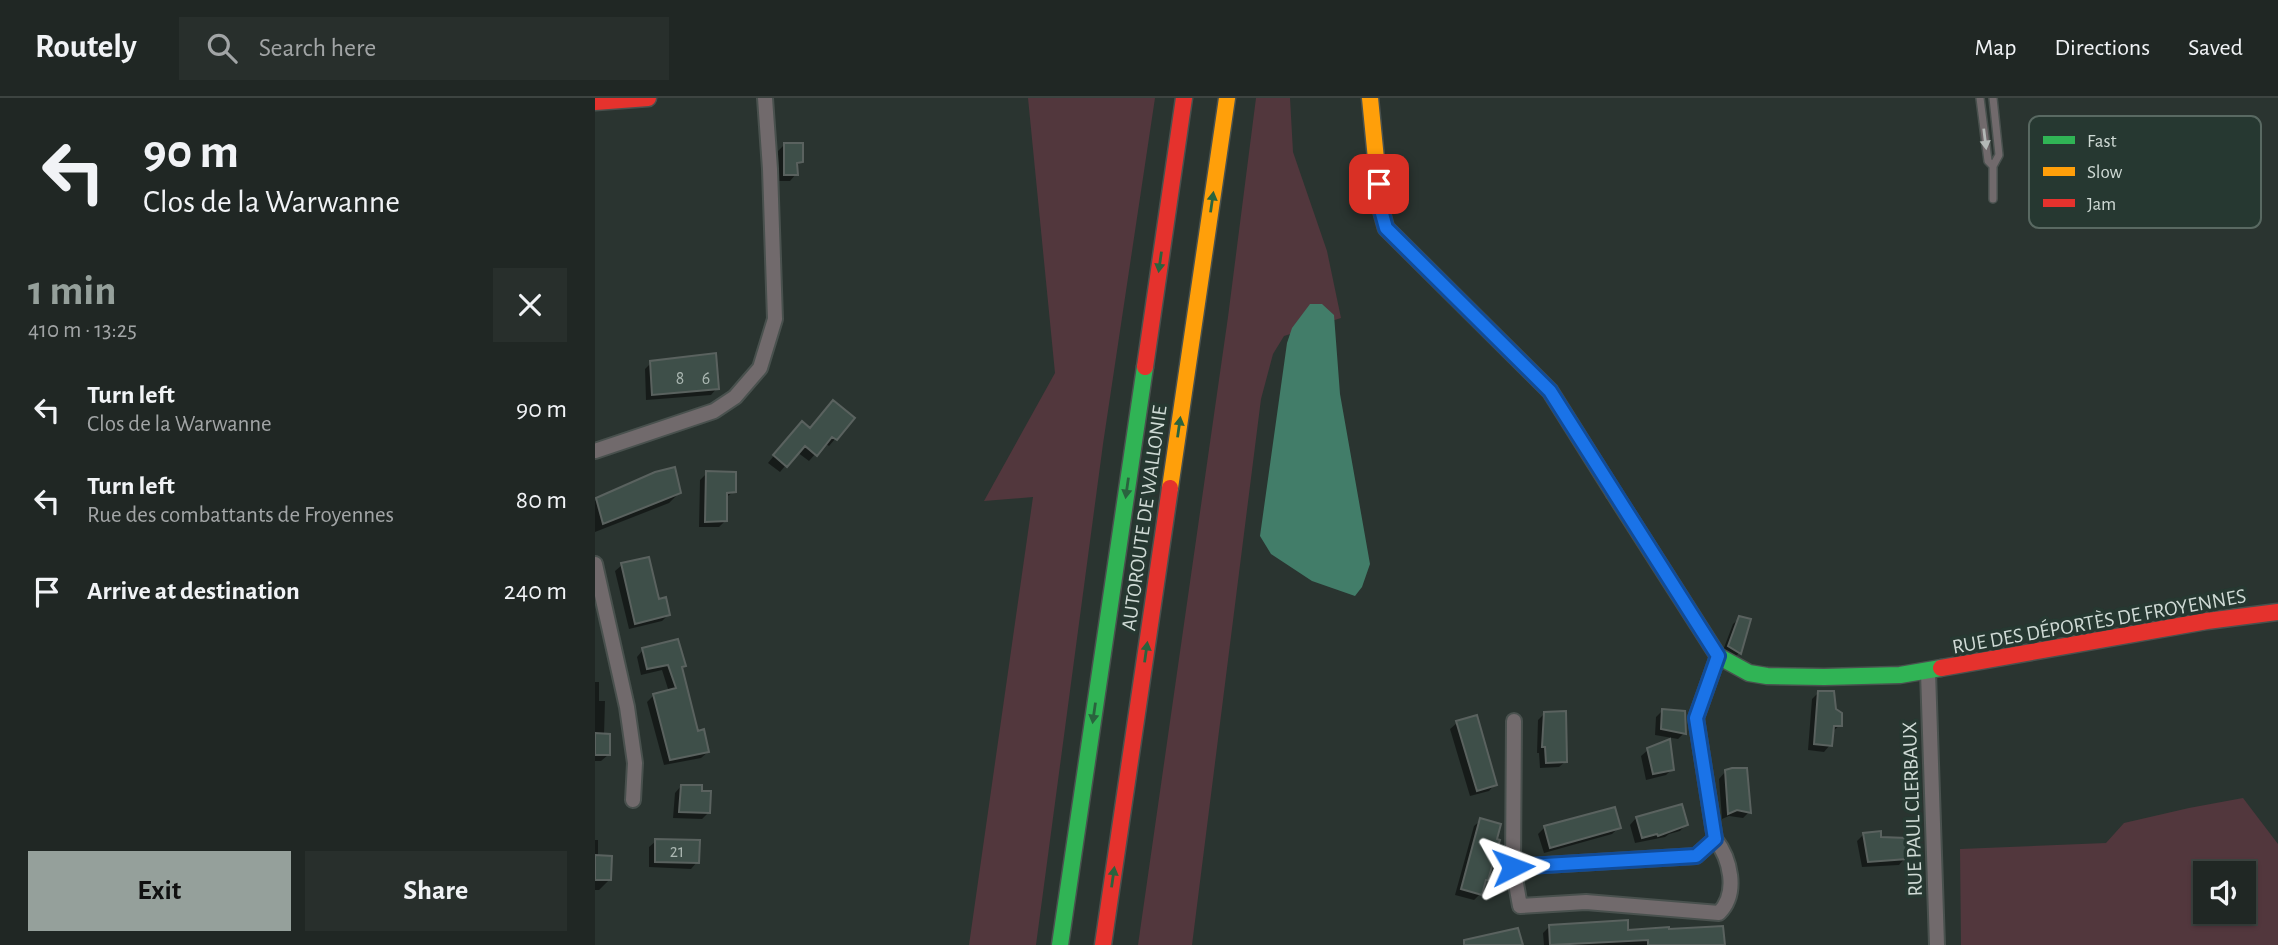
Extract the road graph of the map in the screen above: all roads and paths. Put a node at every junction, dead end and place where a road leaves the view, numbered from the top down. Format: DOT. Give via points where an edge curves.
graph roads {
  1 [pos="648,98"];
  2 [pos="765,98"];
  3 [pos="1184,98"];
  4 [pos="1227,98"];
  5 [pos="1370,98"];
  6 [pos="1980,98"];
  7 [pos="1993,98"];
  8 [pos="595,102"];
  9 [pos="1993,166"];
  10 [pos="1993,199"];
  11 [pos="595,451"];
  12 [pos="595,564"];
  13 [pos="2278,612"];
  14 [pos="1718,656"];
  15 [pos="1928,672"];
  16 [pos="1514,721"];
  17 [pos="633,800"];
  18 [pos="1715,839"];
  19 [pos="1513,867"];
  20 [pos="1060,945"];
  21 [pos="1103,945"];
  22 [pos="1937,945"];
  1 -- 8 [label="main road"];
  2 -- 11 [label="street" via="775,319 759,368 735,397 714,411"];
  3 -- 20 [label="main road, AUTOROUTE DE WALLONIE, one-way"];
  21 -- 4 [label="main road, AUTOROUTE DE WALLONIE, one-way"];
  5 -- 14 [label="main road" via="1386,228 1550,391"];
  6 -- 9 [label="lane, one-way" via="1988,161"];
  7 -- 9 [label="lane" via="1999,155"];
  9 -- 10 [label="lane"];
  12 -- 17 [label="street" via="627,707 635,763"];
  13 -- 15 [label="main road, RUE DES DÉPORTÈS DE FROYENNES"];
  14 -- 15 [label="main road, RUE DES DÉPORTÈS DE FROYENNES" via="1749,673 1776,676"];
  14 -- 18 [label="street" via="1696,718"];
  15 -- 22 [label="street, RUE PAUL CLERBAUX"];
  16 -- 19 [label="street"];
  18 -- 19 [label="street" via="1696,856"];
  18 -- 19 [label="street" via="1730,870 1726,906 1719,913 1585,902 1520,906"];
}
